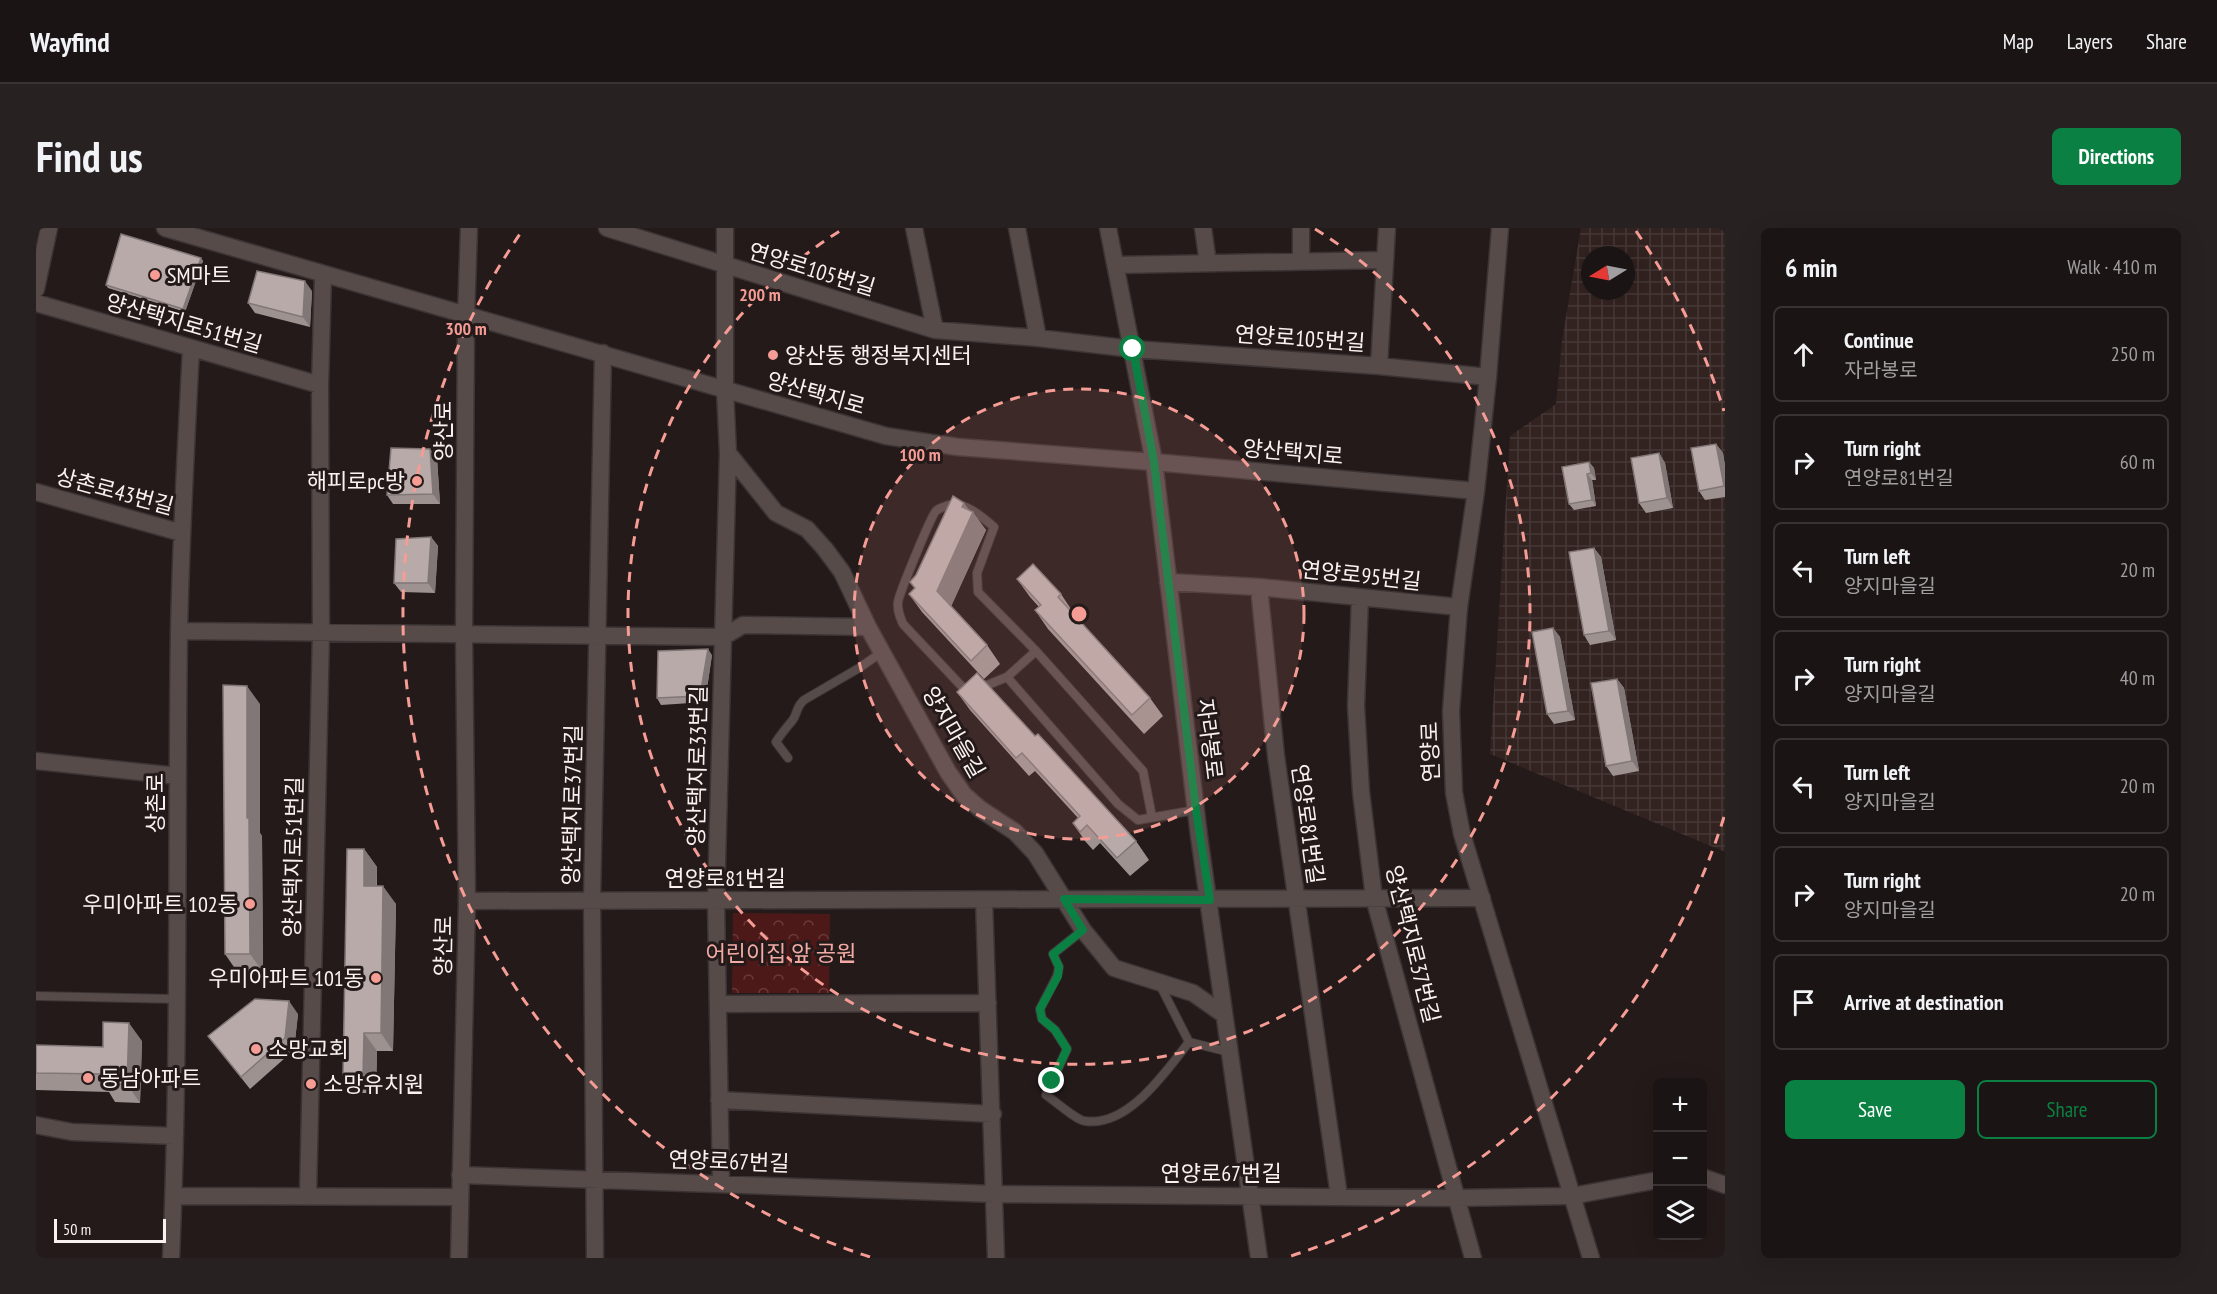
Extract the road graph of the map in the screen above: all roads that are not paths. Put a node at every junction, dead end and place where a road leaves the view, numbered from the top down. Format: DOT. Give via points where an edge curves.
graph roads {
  1 [pos="49,228"];
  2 [pos="165,228"];
  3 [pos="469,228"];
  4 [pos="607,228"];
  5 [pos="725,228"];
  6 [pos="1017,228"];
  7 [pos="1108,228"];
  8 [pos="1203,228"];
  9 [pos="1301,228"];
  10 [pos="1387,228"];
  11 [pos="1500,228"];
  12 [pos="915,232"];
  13 [pos="1385,260"];
  14 [pos="1301,262"];
  15 [pos="1208,263"];
  16 [pos="1117,265"];
  17 [pos="725,266"];
  18 [pos="323,274"];
  19 [pos="36,289"];
  20 [pos="36,303"];
  21 [pos="466,317"];
  22 [pos="935,330"];
  23 [pos="1038,338"];
  24 [pos="191,349"];
  25 [pos="1133,349"];
  26 [pos="603,353"];
  27 [pos="1379,366"];
  28 [pos="1488,377"];
  29 [pos="320,385"];
  30 [pos="725,390"];
  31 [pos="728,453"];
  32 [pos="1154,462"];
  33 [pos="1476,491"];
  34 [pos="36,493"];
  35 [pos="36,499"];
  36 [pos="182,533"];
  37 [pos="1168,582"];
  38 [pos="1259,587"];
  39 [pos="1360,597"];
  40 [pos="1459,607"];
  41 [pos="868,627"];
  42 [pos="179,631"];
  43 [pos="321,633"];
  44 [pos="464,634"];
  45 [pos="598,636"];
  46 [pos="723,637"];
  47 [pos="1036,651"];
  48 [pos="882,652"];
  49 [pos="1007,677"];
  50 [pos="788,758"];
  51 [pos="36,761"];
  52 [pos="178,776"];
  53 [pos="1196,810"];
  54 [pos="1152,817"];
  55 [pos="1296,898"];
  56 [pos="1374,898"];
  57 [pos="1482,898"];
  58 [pos="1064,899"];
  59 [pos="716,900"];
  60 [pos="984,900"];
  61 [pos="1210,900"];
  62 [pos="467,901"];
  63 [pos="592,901"];
  64 [pos="1083,930"];
  65 [pos="1159,983"];
  66 [pos="36,996"];
  67 [pos="176,999"];
  68 [pos="988,1003"];
  69 [pos="718,1004"];
  70 [pos="1223,1014"];
  71 [pos="1189,1042"];
  72 [pos="1229,1052"];
  73 [pos="719,1100"];
  74 [pos="993,1114"];
  75 [pos="36,1125"];
  76 [pos="175,1136"];
  77 [pos="460,1175"];
  78 [pos="595,1179"];
  79 [pos="1707,1179"];
  80 [pos="1653,1181"];
  81 [pos="720,1183"];
  82 [pos="1725,1185"];
  83 [pos="996,1194"];
  84 [pos="174,1196"];
  85 [pos="308,1196"];
  86 [pos="1251,1196"];
  87 [pos="1339,1196"];
  88 [pos="1572,1196"];
  89 [pos="460,1197"];
  90 [pos="1456,1198"];
  91 [pos="171,1258"];
  92 [pos="459,1258"];
  93 [pos="595,1258"];
  94 [pos="996,1258"];
  95 [pos="1259,1258"];
  96 [pos="1473,1258"];
  97 [pos="1591,1258"];
  1 -- 19 [label="street"];
  2 -- 18 [label="street, 양산택지로"];
  3 -- 21 [label="street, 양산로"];
  4 -- 17 [label="street, 연양로105번길"];
  5 -- 17 [label="street, 양산택지로33번길"];
  6 -- 23 [label="street"];
  7 -- 16 [label="street, 자라봉로"];
  8 -- 15 [label="street"];
  9 -- 14 [label="street"];
  10 -- 13 [label="street, 연양로105번길"];
  11 -- 28 [label="street, 연양로"];
  12 -- 22 [label="street"];
  13 -- 14 [label="street"];
  13 -- 27 [label="street, 연양로105번길"];
  14 -- 15 [label="street"];
  15 -- 16 [label="street"];
  16 -- 25 [label="street, 자라봉로"];
  17 -- 22 [label="street, 연양로105번길"];
  17 -- 30 [label="street, 양산택지로33번길"];
  18 -- 21 [label="street, 양산택지로"];
  18 -- 29 [label="street, 양산택지로51번길"];
  20 -- 24 [label="street, 양산택지로51번길"];
  21 -- 26 [label="street, 양산택지로"];
  21 -- 44 [label="street, 양산로"];
  22 -- 23 [label="street, 연양로105번길"];
  23 -- 25 [label="street, 연양로105번길"];
  24 -- 29 [label="street, 양산택지로51번길"];
  24 -- 36 [label="street, 상촌로"];
  25 -- 27 [label="street, 연양로105번길"];
  25 -- 32 [label="street, 자라봉로"];
  26 -- 30 [label="street, 양산택지로"];
  26 -- 45 [label="street, 양산택지로37번길"];
  27 -- 28 [label="street, 연양로105번길"];
  28 -- 33 [label="street, 연양로"];
  29 -- 43 [label="street, 양산택지로51번길"];
  30 -- 31 [label="street, 양산택지로33번길"];
  30 -- 32 [label="street, 양산택지로" via="922,443"];
  31 -- 41 [label="street, 양지마을길" via="776,513 807,529 825,549 842,572"];
  31 -- 46 [label="street, 양산택지로33번길"];
  32 -- 33 [label="street, 양산택지로"];
  32 -- 37 [label="street, 자라봉로"];
  33 -- 40 [label="street, 연양로"];
  34 -- 35 [label="street, 상촌로43번길"];
  34 -- 36 [label="street, 상촌로43번길"];
  36 -- 42 [label="street, 상촌로"];
  37 -- 38 [label="street, 연양로95번길"];
  37 -- 53 [label="street, 자라봉로"];
  38 -- 39 [label="street, 연양로95번길"];
  38 -- 55 [label="street, 연양로81번길" via="1276,756"];
  39 -- 40 [label="street, 연양로95번길"];
  39 -- 56 [label="street, 양산택지로37번길" via="1356,706 1361,792"];
  40 -- 57 [label="street, 연양로" via="1451,711 1454,794"];
  41 -- 46 [label="street" via="743,625"];
  41 -- 48 [label="street, 양지마을길"];
  42 -- 43 [label="street"];
  42 -- 52 [label="street, 상촌로"];
  43 -- 44 [label="street"];
  43 -- 85 [label="street, 양산택지로51번길"];
  44 -- 45 [label="street"];
  44 -- 62 [label="street, 양산로"];
  45 -- 46 [label="street"];
  45 -- 63 [label="street, 양산택지로37번길"];
  46 -- 59 [label="street, 양산택지로33번길"];
  47 -- 49 [label="lane"];
  47 -- 49 [label="lane" via="978,592 977,573 994,527 959,504 936,511 898,599 903,624 968,693"];
  47 -- 54 [label="lane" via="1143,771"];
  48 -- 50 [label="lane" via="797,706 794,719 776,742"];
  48 -- 58 [label="street, 양지마을길" via="957,785 1035,853"];
  49 -- 54 [label="lane" via="1118,804 1138,820"];
  51 -- 52 [label="street"];
  52 -- 67 [label="street, 상촌로"];
  53 -- 54 [label="lane"];
  53 -- 61 [label="street, 자라봉로"];
  55 -- 56 [label="street, 연양로81번길"];
  55 -- 61 [label="street, 연양로81번길"];
  55 -- 87 [label="street, 연양로81번길"];
  56 -- 57 [label="street, 연양로81번길"];
  56 -- 90 [label="street, 양산택지로37번길"];
  57 -- 88 [label="street, 연양로"];
  58 -- 60 [label="street, 연양로81번길"];
  58 -- 61 [label="street, 연양로81번길"];
  58 -- 64 [label="street, 양지마을길"];
  59 -- 60 [label="street, 연양로81번길"];
  59 -- 63 [label="street, 연양로81번길"];
  59 -- 69 [label="street, 양산택지로33번길"];
  60 -- 68 [label="street"];
  61 -- 70 [label="street, 자라봉로"];
  62 -- 63 [label="street, 연양로81번길"];
  62 -- 77 [label="street, 양산로"];
  63 -- 78 [label="street, 양산택지로37번길"];
  64 -- 65 [label="street, 양지마을길" via="1114,968"];
  64 -- 71 [label="lane" via="1053,954 1058,976 1040,1009 1042,1019 1067,1049 1047,1095 1083,1121 1104,1120 1120,1114 1148,1092"];
  65 -- 70 [label="street, 양지마을길" via="1193,993"];
  65 -- 71 [label="lane"];
  66 -- 67 [label="lane"];
  67 -- 76 [label="street, 상촌로"];
  68 -- 69 [label="street"];
  68 -- 74 [label="street"];
  69 -- 73 [label="street, 양산택지로33번길"];
  70 -- 72 [label="street, 자라봉로"];
  71 -- 72 [label="lane"];
  72 -- 86 [label="street, 자라봉로"];
  73 -- 74 [label="street"];
  73 -- 81 [label="street, 양산택지로33번길"];
  74 -- 83 [label="street"];
  75 -- 76 [label="street" via="72,1132"];
  76 -- 84 [label="street, 상촌로"];
  77 -- 78 [label="street, 연양로67번길"];
  77 -- 89 [label="street, 양산로"];
  78 -- 81 [label="street, 연양로67번길"];
  78 -- 93 [label="street, 양산택지로37번길"];
  79 -- 82 [label="street"];
  80 -- 88 [label="street, 연양로67번길"];
  81 -- 83 [label="street, 연양로67번길"];
  83 -- 86 [label="street, 연양로67번길"];
  83 -- 94 [label="street"];
  84 -- 85 [label="street"];
  84 -- 91 [label="street, 상촌로"];
  85 -- 89 [label="street"];
  86 -- 87 [label="street, 연양로67번길"];
  86 -- 95 [label="street, 자라봉로"];
  87 -- 90 [label="street, 연양로67번길"];
  88 -- 90 [label="street, 연양로67번길"];
  88 -- 97 [label="street, 연양로"];
  89 -- 92 [label="street, 양산로"];
  90 -- 96 [label="street, 양산택지로37번길"];
}
